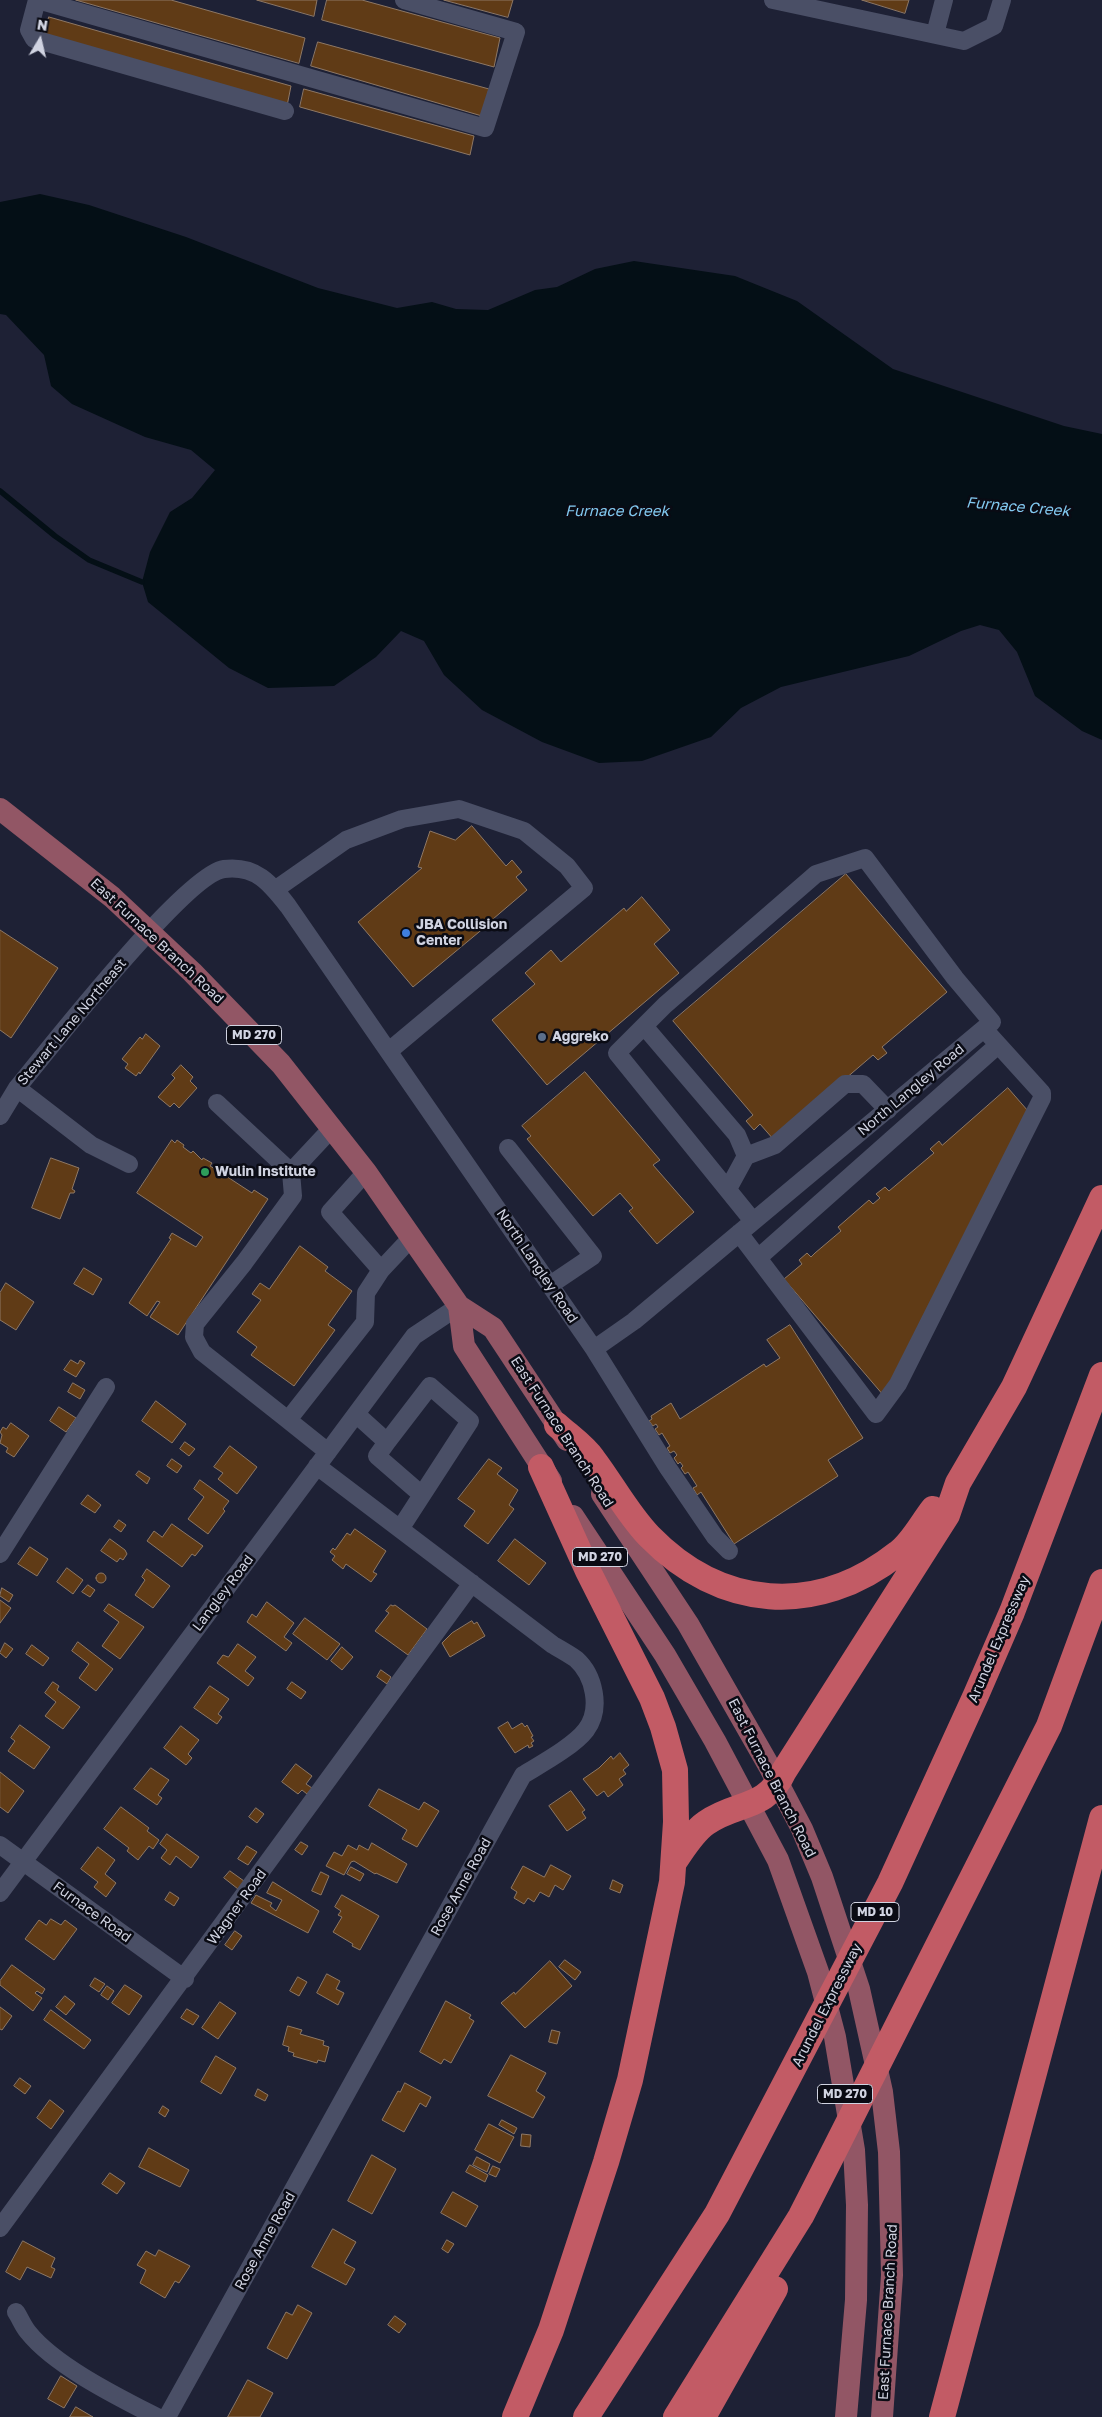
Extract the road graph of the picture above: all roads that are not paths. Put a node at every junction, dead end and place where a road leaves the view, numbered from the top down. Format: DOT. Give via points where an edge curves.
graph roads {
  1 [pos="38,0"];
  2 [pos="404,0"];
  3 [pos="776,0"];
  4 [pos="944,0"];
  5 [pos="1002,0"];
  6 [pos="935,34"];
  7 [pos="285,111"];
  8 [pos="0,809"];
  9 [pos="276,890"];
  10 [pos="149,931"];
  11 [pos="644,1026"];
  12 [pos="988,1026"];
  13 [pos="998,1045"];
  14 [pos="389,1051"];
  15 [pos="17,1088"];
  16 [pos="217,1103"];
  17 [pos="888,1110"];
  18 [pos="0,1116"];
  19 [pos="333,1127"];
  20 [pos="508,1148"];
  21 [pos="746,1156"];
  22 [pos="129,1164"];
  23 [pos="291,1172"];
  24 [pos="366,1172"];
  25 [pos="728,1189"];
  26 [pos="1102,1198"];
  27 [pos="753,1221"];
  28 [pos="739,1233"];
  29 [pos="412,1237"];
  30 [pos="758,1258"];
  31 [pos="381,1270"];
  32 [pos="550,1285"];
  33 [pos="459,1306"];
  34 [pos="594,1349"];
  35 [pos="1102,1375"];
  36 [pos="106,1387"];
  37 [pos="356,1414"];
  38 [pos="288,1420"];
  39 [pos="557,1425"];
  40 [pos="387,1442"];
  41 [pos="323,1459"];
  42 [pos="541,1466"];
  43 [pos="958,1483"];
  44 [pos="422,1495"];
  45 [pos="400,1529"];
  46 [pos="728,1551"];
  47 [pos="0,1554"];
  48 [pos="1102,1582"];
  49 [pos="472,1583"];
  50 [pos="778,1784"];
  51 [pos="749,1806"];
  52 [pos="1102,1818"];
  53 [pos="0,1845"];
  54 [pos="23,1862"];
  55 [pos="674,1862"];
  56 [pos="0,1894"];
  57 [pos="185,1979"];
  58 [pos="801,2216"];
  59 [pos="0,2228"];
  60 [pos="16,2312"];
  61 [pos="156,2417"];
  62 [pos="167,2417"];
  63 [pos="515,2417"];
  64 [pos="586,2417"];
  65 [pos="676,2417"];
  66 [pos="703,2417"];
  67 [pos="846,2417"];
  68 [pos="882,2417"];
  69 [pos="942,2417"];
  1 -- 2 [label="street" via="485,128 516,32"];
  1 -- 7 [label="street" via="29,30 34,39"];
  3 -- 6 [label="street"];
  4 -- 6 [label="street"];
  5 -- 6 [label="street" via="994,26 964,41"];
  8 -- 10 [label="main road, East Furnace Branch Road / MD 270" via="70,862"];
  9 -- 10 [label="street, North Langley Road" via="269,881 246,869 222,869 201,880"];
  9 -- 14 [label="street, North Langley Road"];
  9 -- 14 [label="street" via="346,840 402,820 459,809 524,831 567,866 584,888"];
  10 -- 15 [label="street, Stewart Lane Northeast"];
  10 -- 19 [label="main road, East Furnace Branch Road / MD 270" via="257,1038"];
  11 -- 12 [label="street" via="816,874 865,858"];
  11 -- 21 [label="street" via="738,1135"];
  11 -- 25 [label="street" via="617,1053"];
  12 -- 13 [label="street"];
  12 -- 17 [label="street, North Langley Road"];
  13 -- 30 [label="street"];
  13 -- 30 [label="street" via="1042,1093 1042,1098 898,1384 876,1414"];
  14 -- 32 [label="street, North Langley Road"];
  15 -- 18 [label="street, Stewart Lane Northeast"];
  15 -- 22 [label="street" via="91,1145"];
  16 -- 23 [label="street"];
  17 -- 21 [label="street" via="863,1084 845,1084 776,1145"];
  17 -- 27 [label="street, North Langley Road"];
  19 -- 23 [label="street"];
  19 -- 24 [label="main road, East Furnace Branch Road / MD 270"];
  20 -- 32 [label="street" via="593,1256"];
  21 -- 25 [label="street"];
  23 -- 38 [label="street, Rose Anne Road" via="293,1196 195,1324 194,1337 202,1352"];
  24 -- 29 [label="main road, East Furnace Branch Road / MD 270"];
  24 -- 31 [label="street" via="330,1212"];
  25 -- 27 [label="street"];
  26 -- 43 [label="highway" via="1014,1387"];
  27 -- 28 [label="street, North Langley Road"];
  28 -- 30 [label="street"];
  28 -- 34 [label="street, North Langley Road" via="634,1321"];
  29 -- 31 [label="street"];
  29 -- 33 [label="main road, East Furnace Branch Road / MD 270"];
  31 -- 38 [label="street" via="366,1293 365,1322"];
  32 -- 34 [label="street, North Langley Road"];
  33 -- 37 [label="street, Langley Road" via="414,1336"];
  33 -- 39 [label="main road, East Furnace Branch Road / MD 270" via="493,1328"];
  33 -- 42 [label="main road, East Furnace Branch Road / MD 270" via="464,1346"];
  34 -- 46 [label="street" via="668,1468"];
  35 -- 64 [label="highway, Arundel Expressway / MD 10" via="1012,1612 890,1883 717,2214"];
  36 -- 47 [label="street"];
  37 -- 40 [label="street"];
  37 -- 41 [label="street, Langley Road"];
  38 -- 41 [label="street, Rose Anne Road"];
  39 -- 43 [label="highway" via="592,1457 648,1535 673,1559 706,1580 746,1594 778,1598 819,1592 866,1575 900,1552"];
  39 -- 50 [label="main road, East Furnace Branch Road / MD 270" via="688,1624"];
  40 -- 44 [label="street" via="377,1456"];
  40 -- 44 [label="street" via="430,1386 470,1422"];
  41 -- 45 [label="street, Rose Anne Road"];
  41 -- 54 [label="street, Langley Road"];
  42 -- 51 [label="main road, East Furnace Branch Road / MD 270" via="664,1655"];
  42 -- 55 [label="highway" via="663,1727 675,1770"];
  43 -- 50 [label="highway" via="947,1515"];
  44 -- 45 [label="street"];
  45 -- 49 [label="street, Rose Anne Road"];
  48 -- 58 [label="highway" via="1049,1726"];
  49 -- 57 [label="street, Wagner Road"];
  49 -- 62 [label="street, Rose Anne Road" via="576,1660 589,1675 595,1698 592,1719 586,1731 523,1775"];
  50 -- 51 [label="highway" via="764,1798"];
  50 -- 68 [label="main road, East Furnace Branch Road / MD 270" via="802,1829 859,1989 882,2092 890,2152 892,2224 892,2275"];
  51 -- 55 [label="highway" via="730,1810 705,1824"];
  51 -- 67 [label="main road, East Furnace Branch Road / MD 270" via="778,1860 818,1972 835,2036 848,2105 857,2205 853,2348"];
  52 -- 69 [label="highway"];
  53 -- 54 [label="street, Furnace Road"];
  54 -- 56 [label="street, Langley Road"];
  54 -- 57 [label="street, Furnace Road"];
  55 -- 63 [label="highway" via="630,2080 551,2330"];
  57 -- 59 [label="street, Wagner Road"];
  58 -- 65 [label="highway"];
  58 -- 66 [label="highway" via="780,2280"];
  60 -- 61 [label="street" via="28,2332 56,2358"];
}
